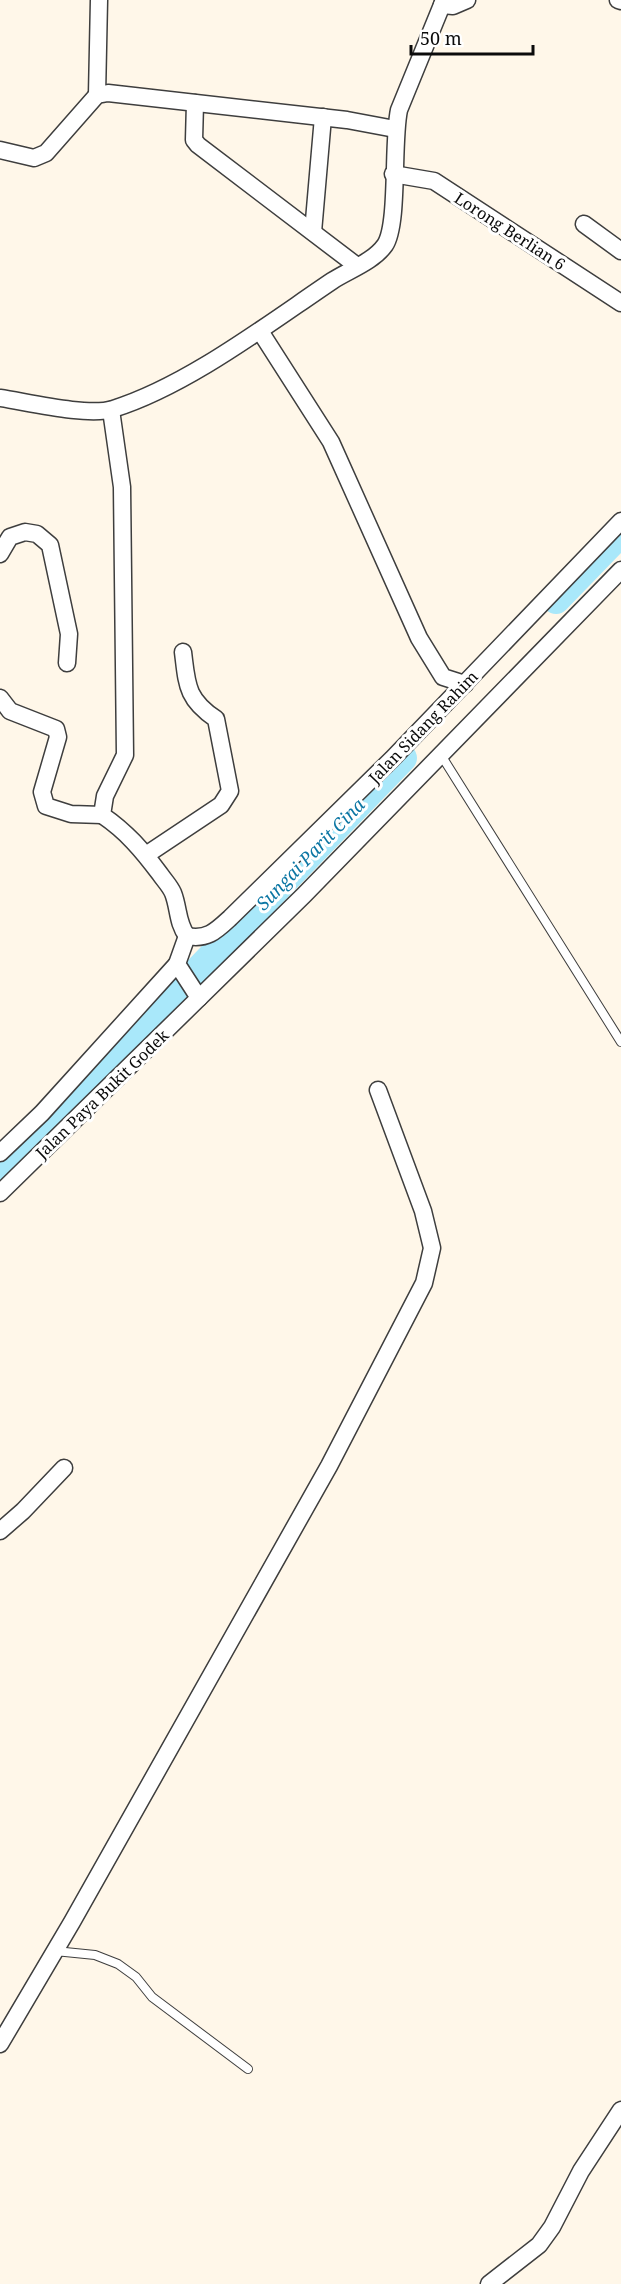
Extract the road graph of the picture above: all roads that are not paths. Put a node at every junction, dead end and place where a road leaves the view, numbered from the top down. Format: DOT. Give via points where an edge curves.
graph roads {
  1 [pos="99,0"];
  2 [pos="467,0"];
  3 [pos="443,2"];
  4 [pos="97,95"];
  5 [pos="195,103"];
  6 [pos="323,117"];
  7 [pos="395,129"];
  8 [pos="0,150"];
  9 [pos="393,174"];
  10 [pos="584,224"];
  11 [pos="313,231"];
  12 [pos="621,251"];
  13 [pos="357,266"];
  14 [pos="621,303"];
  15 [pos="260,332"];
  16 [pos="0,398"];
  17 [pos="111,410"];
  18 [pos="621,521"];
  19 [pos="0,554"];
  20 [pos="621,570"];
  21 [pos="183,652"];
  22 [pos="67,663"];
  23 [pos="465,684"];
  24 [pos="0,698"];
  25 [pos="441,755"];
  26 [pos="102,815"];
  27 [pos="146,855"];
  28 [pos="182,952"];
  29 [pos="197,996"];
  30 [pos="621,1042"];
  31 [pos="378,1090"];
  32 [pos="0,1153"];
  33 [pos="0,1193"];
  34 [pos="64,1468"];
  35 [pos="0,1531"];
  36 [pos="55,1951"];
  37 [pos="0,2044"];
  38 [pos="248,2069"];
  39 [pos="621,2110"];
  40 [pos="489,2284"];
  1 -- 4 [label="street"];
  2 -- 3 [label="street" via="453,6"];
  3 -- 7 [label="street"];
  4 -- 5 [label="street"];
  4 -- 8 [label="street" via="45,153 34,158"];
  5 -- 6 [label="street"];
  5 -- 11 [label="street" via="194,140 198,145"];
  6 -- 7 [label="street"];
  6 -- 11 [label="street"];
  7 -- 9 [label="street"];
  9 -- 13 [label="street" via="392,230 385,245"];
  9 -- 14 [label="street, Lorong Berlian 6" via="434,181"];
  10 -- 12 [label="street"];
  11 -- 13 [label="street"];
  13 -- 15 [label="street"];
  15 -- 17 [label="street" via="165,387"];
  15 -- 23 [label="street" via="331,442 419,638 443,677"];
  16 -- 17 [label="street" via="76,410"];
  17 -- 26 [label="street" via="122,487 125,755 105,796"];
  18 -- 23 [label="street, Jalan Sidang Rahim"];
  19 -- 22 [label="street" via="10,537 25,532 37,534 50,545 69,634"];
  20 -- 25 [label="street, Jalan Paya Bukit Godek"];
  21 -- 27 [label="street" via="189,692 200,709 216,719 230,792 221,806"];
  23 -- 28 [label="street, Jalan Sidang Rahim" via="215,932"];
  24 -- 26 [label="street" via="10,711 57,729 42,792 46,806 71,814"];
  25 -- 29 [label="street, Jalan Paya Bukit Godek"];
  25 -- 30 [label="lane"];
  26 -- 27 [label="street" via="126,831"];
  27 -- 28 [label="street" via="172,890 179,910"];
  28 -- 29 [label="street"];
  28 -- 32 [label="street" via="42,1113"];
  29 -- 33 [label="street, Jalan Paya Bukit Godek"];
  31 -- 36 [label="street" via="430,1239 432,1248 424,1283 329,1467"];
  34 -- 35 [label="street"];
  36 -- 37 [label="street"];
  36 -- 38 [label="lane" via="95,1954 118,1964 136,1977 152,1997"];
  39 -- 40 [label="street" via="581,2170 539,2245"];
}
